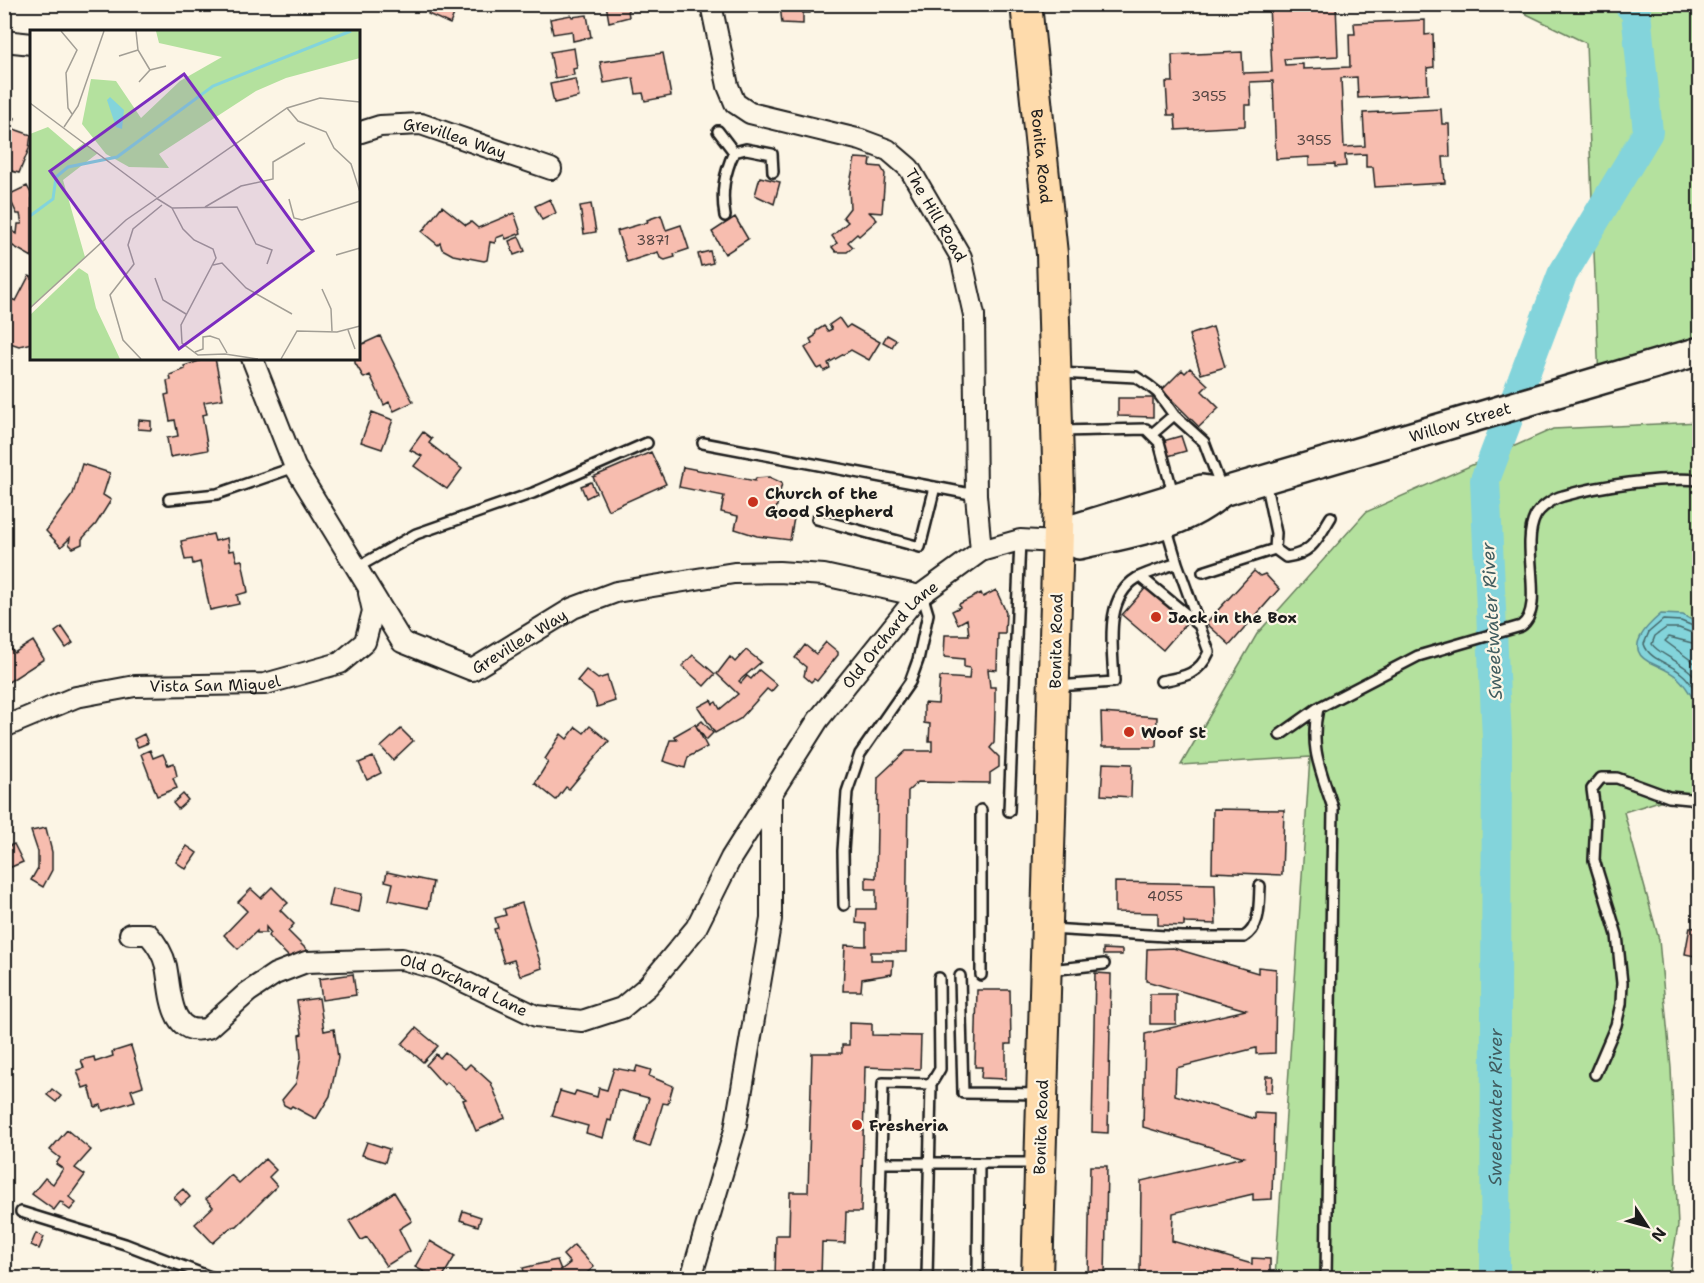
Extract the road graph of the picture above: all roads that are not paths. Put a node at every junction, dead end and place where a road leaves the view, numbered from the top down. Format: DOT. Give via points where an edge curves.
graph roads {
  1 [pos="711,4"];
  2 [pos="1026,4"];
  3 [pos="4,41"];
  4 [pos="30,44"];
  5 [pos="718,131"];
  6 [pos="360,133"];
  7 [pos="734,152"];
  8 [pos="551,169"];
  9 [pos="773,172"];
  10 [pos="725,216"];
  11 [pos="1700,351"];
  12 [pos="253,360"];
  13 [pos="1056,373"];
  14 [pos="1174,414"];
  15 [pos="1058,431"];
  16 [pos="1152,434"];
  17 [pos="647,443"];
  18 [pos="703,443"];
  19 [pos="296,467"];
  20 [pos="1264,478"];
  21 [pos="1700,480"];
  22 [pos="935,488"];
  23 [pos="1222,492"];
  24 [pos="976,495"];
  25 [pos="169,500"];
  26 [pos="1170,511"];
  27 [pos="1331,517"];
  28 [pos="817,519"];
  29 [pos="1020,540"];
  30 [pos="1057,542"];
  31 [pos="1275,549"];
  32 [pos="981,551"];
  33 [pos="1177,563"];
  34 [pos="356,568"];
  35 [pos="1203,572"];
  36 [pos="1141,577"];
  37 [pos="367,588"];
  38 [pos="921,595"];
  39 [pos="1198,624"];
  40 [pos="1161,681"];
  41 [pos="1055,686"];
  42 [pos="1318,708"];
  43 [pos="4,727"];
  44 [pos="1280,735"];
  45 [pos="771,797"];
  46 [pos="1700,800"];
  47 [pos="981,810"];
  48 [pos="1009,811"];
  49 [pos="1260,886"];
  50 [pos="844,904"];
  51 [pos="1047,929"];
  52 [pos="130,934"];
  53 [pos="1104,964"];
  54 [pos="1046,970"];
  55 [pos="981,975"];
  56 [pos="960,976"];
  57 [pos="939,978"];
  58 [pos="1595,1074"];
  59 [pos="931,1084"];
  60 [pos="1042,1094"];
  61 [pos="881,1163"];
  62 [pos="928,1163"];
  63 [pos="979,1163"];
  64 [pos="1040,1163"];
  65 [pos="21,1212"];
  66 [pos="213,1278"];
  67 [pos="691,1278"];
  68 [pos="878,1278"];
  69 [pos="927,1278"];
  70 [pos="978,1278"];
  71 [pos="1037,1278"];
  72 [pos="1326,1278"];
  1 -- 24 [label="street, The Hill Road" via="735,103 750,113 888,150 909,168 961,257 974,315"];
  2 -- 13 [label="main road, Bonita Road" via="1052,254"];
  3 -- 4 [label="street"];
  5 -- 7 [label="lane"];
  6 -- 8 [label="street, Grevillea Way" via="380,126 421,124"];
  7 -- 9 [label="lane" via="746,149 772,154"];
  7 -- 10 [label="lane" via="724,181"];
  11 -- 20 [label="main road, Willow Street"];
  12 -- 19 [label="street, Grevillea Way"];
  13 -- 14 [label="lane" via="1136,377 1158,393"];
  13 -- 15 [label="main road, Bonita Road"];
  14 -- 16 [label="lane"];
  14 -- 23 [label="lane" via="1204,442"];
  15 -- 16 [label="lane" via="1130,428 1146,429"];
  15 -- 30 [label="main road, Bonita Road"];
  16 -- 26 [label="lane" via="1159,441"];
  17 -- 34 [label="lane" via="533,493 416,534"];
  18 -- 22 [label="lane"];
  19 -- 25 [label="lane" via="217,494"];
  19 -- 34 [label="street, Grevillea Way"];
  20 -- 23 [label="main road, Willow Street"];
  20 -- 31 [label="lane" via="1276,533"];
  21 -- 42 [label="lane" via="1649,481 1561,496 1534,518 1529,548 1532,610 1528,621 1418,656"];
  22 -- 24 [label="lane"];
  22 -- 28 [label="lane" via="920,547"];
  23 -- 26 [label="main road, Willow Street" via="1202,489"];
  24 -- 32 [label="street, The Hill Road"];
  26 -- 30 [label="main road, Willow Street" via="1075,528"];
  26 -- 33 [label="lane"];
  27 -- 31 [label="lane" via="1302,555 1286,557"];
  29 -- 30 [label="street, Old Orchard Lane"];
  29 -- 32 [label="street, Old Orchard Lane"];
  29 -- 48 [label="lane"];
  30 -- 41 [label="main road, Bonita Road"];
  31 -- 35 [label="lane"];
  32 -- 38 [label="street, Old Orchard Lane"];
  33 -- 36 [label="lane"];
  33 -- 39 [label="lane"];
  34 -- 37 [label="street, Grevillea Way"];
  36 -- 39 [label="lane"];
  36 -- 41 [label="lane" via="1118,597 1113,628 1114,682"];
  37 -- 38 [label="street, Grevillea Way" via="402,642 472,670 573,608 628,590 734,573 779,573 824,575"];
  37 -- 43 [label="street, Vista San Miguel" via="373,611 365,642 340,663 265,684 135,686 76,697"];
  38 -- 45 [label="street, Old Orchard Lane" via="818,720"];
  38 -- 50 [label="lane" via="928,614 910,682 860,754 847,792"];
  39 -- 40 [label="lane" via="1209,652 1204,663 1196,672"];
  41 -- 51 [label="main road, Bonita Road"];
  42 -- 44 [label="lane"];
  42 -- 72 [label="lane" via="1313,732 1316,755 1333,808"];
  45 -- 52 [label="street, Old Orchard Lane" via="731,858 696,928 648,986 622,1008 582,1022 536,1016 438,969 402,959 306,962 257,986 208,1028 187,1028 174,1014 166,967 157,943 148,934"];
  45 -- 67 [label="street" via="771,920 735,1130"];
  46 -- 58 [label="lane" via="1669,797 1617,778 1601,778 1592,789 1596,819 1594,860 1614,918 1622,983 1616,1025"];
  47 -- 55 [label="lane"];
  49 -- 51 [label="lane" via="1257,922 1244,938"];
  51 -- 54 [label="main road, Bonita Road"];
  53 -- 54 [label="lane"];
  54 -- 60 [label="main road, Bonita Road"];
  56 -- 60 [label="lane" via="963,1093"];
  57 -- 59 [label="lane" via="940,1069"];
  59 -- 61 [label="lane" via="883,1083"];
  59 -- 62 [label="lane"];
  60 -- 64 [label="main road, Bonita Road"];
  61 -- 62 [label="lane"];
  61 -- 68 [label="lane"];
  62 -- 63 [label="lane"];
  62 -- 69 [label="lane"];
  63 -- 64 [label="lane"];
  63 -- 70 [label="lane"];
  64 -- 71 [label="main road, Bonita Road"];
  65 -- 66 [label="lane" via="124,1244"];
}
